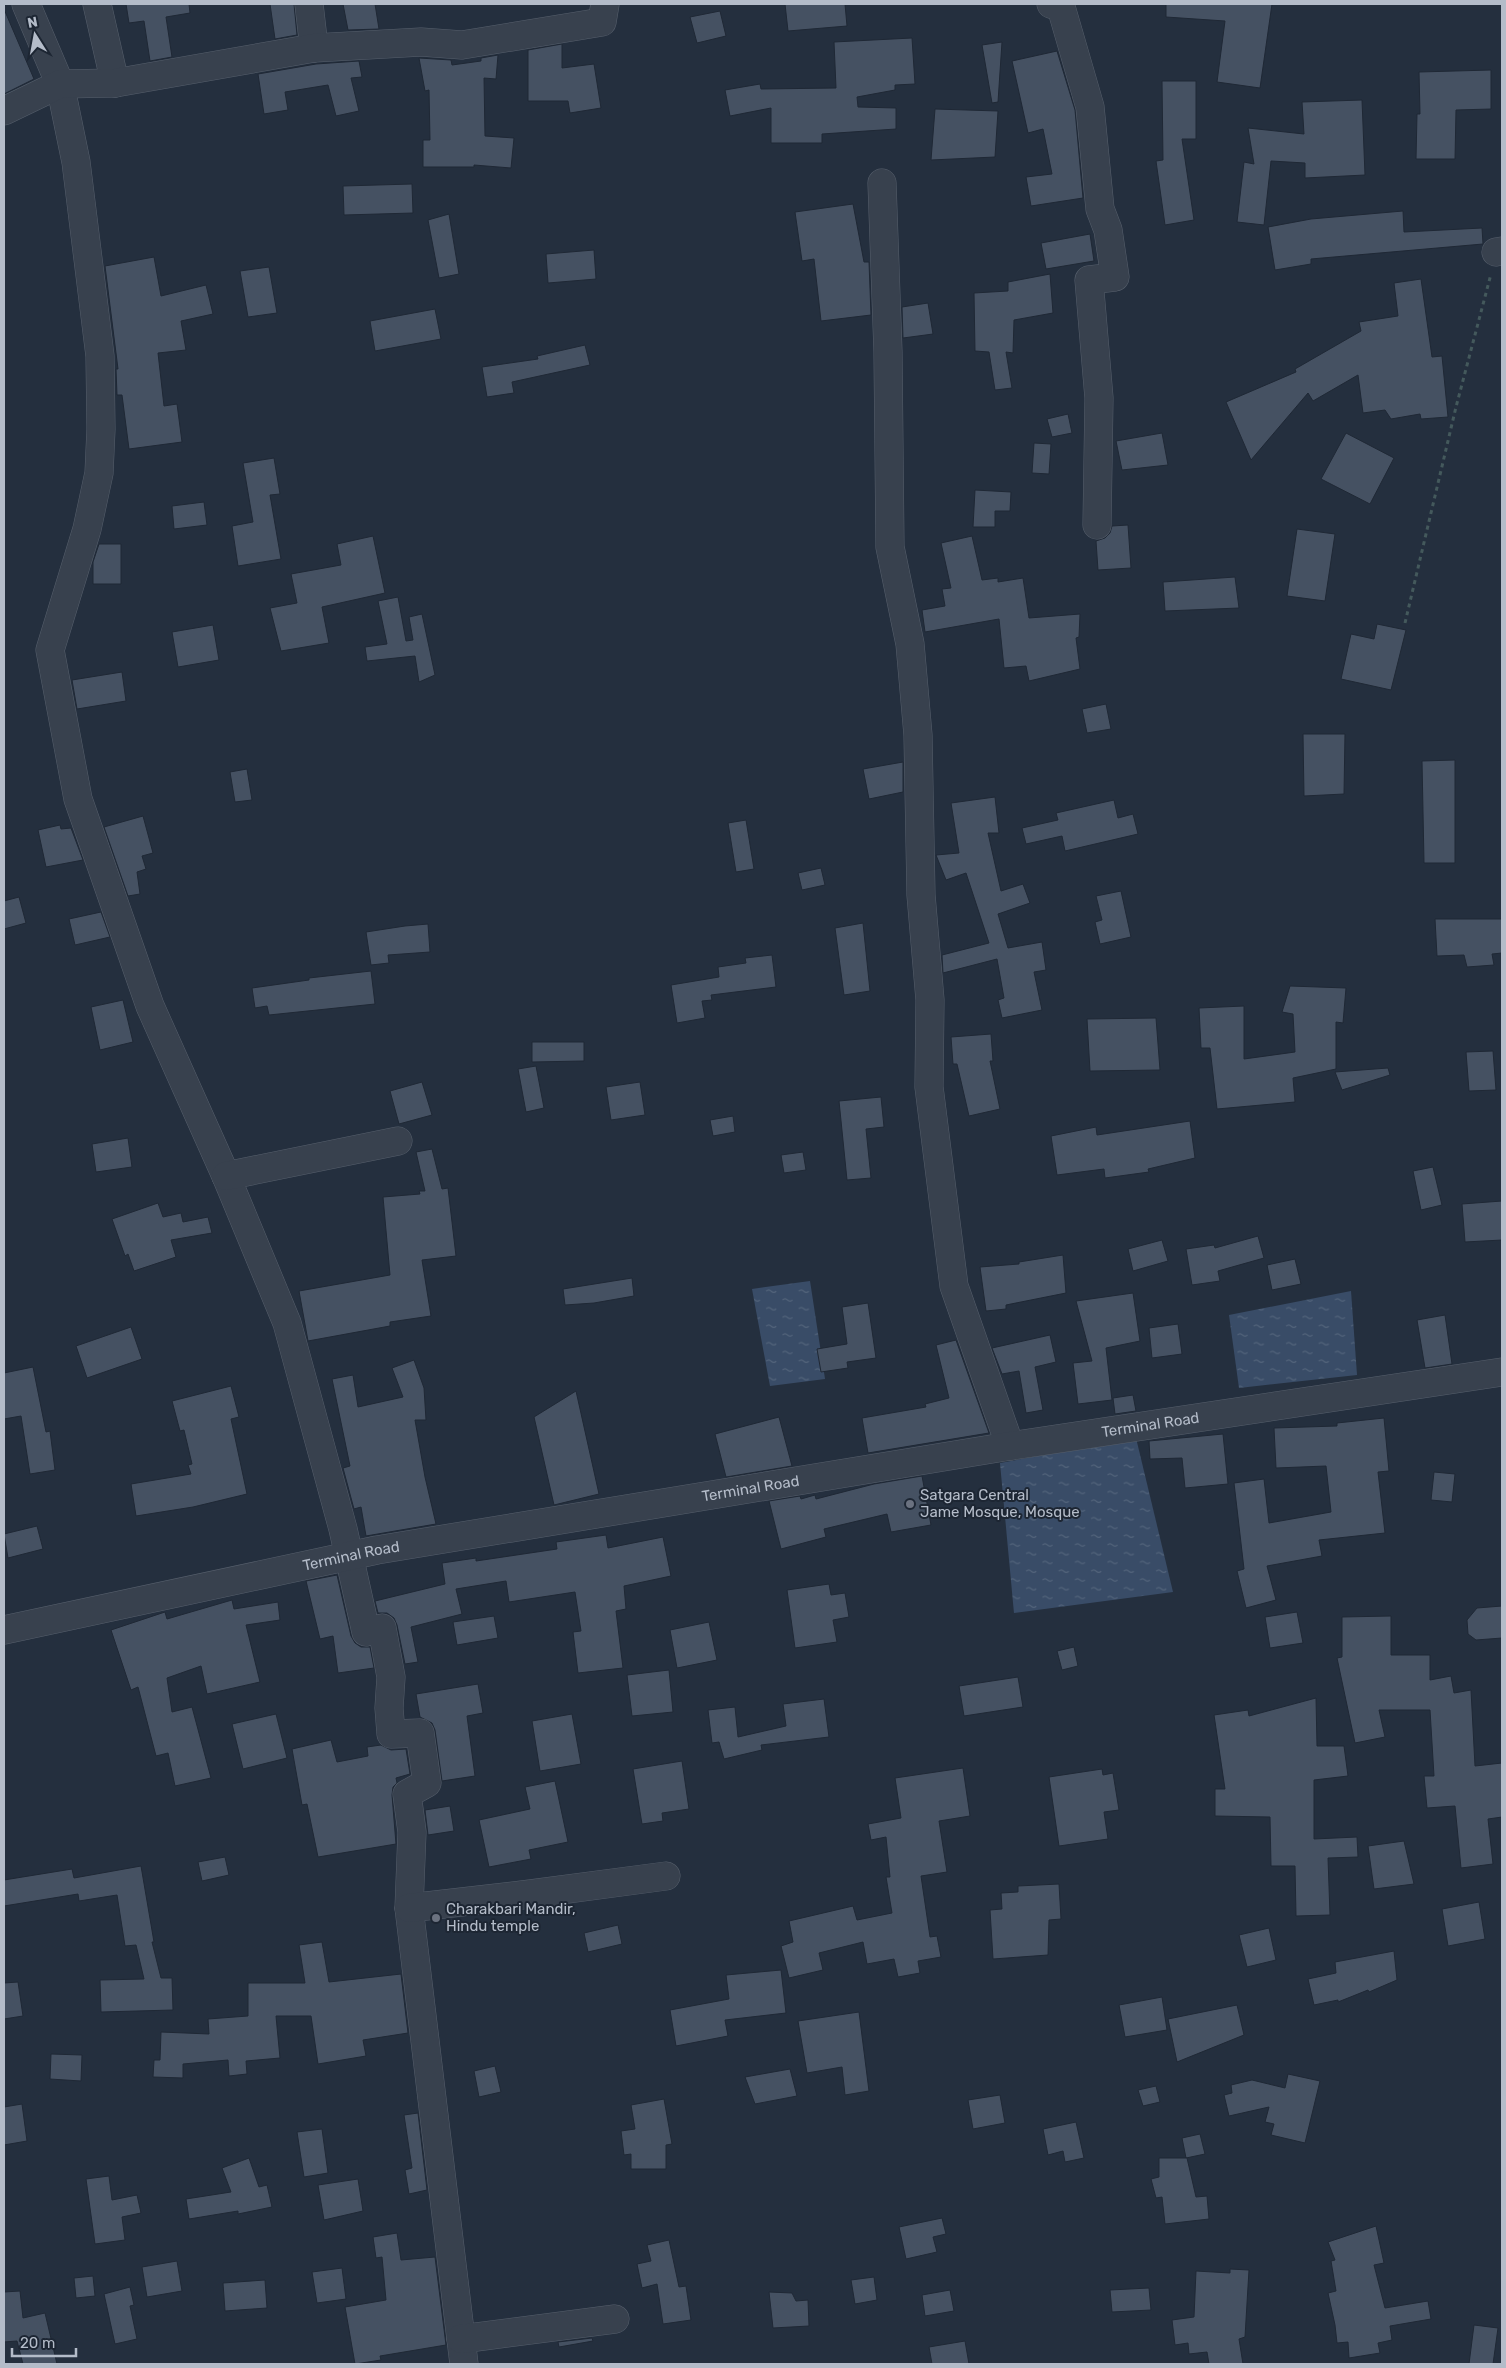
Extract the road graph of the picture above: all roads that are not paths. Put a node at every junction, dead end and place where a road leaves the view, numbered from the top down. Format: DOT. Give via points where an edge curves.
graph roads {
  1 [pos="26,4"];
  2 [pos="97,4"];
  3 [pos="309,4"];
  4 [pos="605,4"];
  5 [pos="1051,4"];
  6 [pos="314,48"];
  7 [pos="115,83"];
  8 [pos="60,84"];
  9 [pos="4,112"];
  10 [pos="882,184"];
  11 [pos="1097,525"];
  12 [pos="398,1140"];
  13 [pos="226,1176"];
  14 [pos="1502,1372"];
  15 [pos="1010,1446"];
  16 [pos="350,1555"];
  17 [pos="4,1630"];
  18 [pos="666,1876"];
  19 [pos="409,1908"];
  20 [pos="615,2319"];
  21 [pos="463,2352"];
  1 -- 8 [label="street"];
  2 -- 7 [label="street"];
  3 -- 6 [label="street"];
  4 -- 6 [label="street" via="602,22 462,45 421,42"];
  5 -- 11 [label="street" via="1061,7 1090,107 1100,209 1108,230 1115,277 1089,280 1099,398"];
  6 -- 7 [label="street"];
  7 -- 8 [label="street"];
  8 -- 9 [label="street"];
  8 -- 13 [label="street" via="76,162 90,268 100,356 101,429 98,473 87,529 50,650 78,799 108,891 150,1006"];
  10 -- 15 [label="street" via="890,547 910,644 918,736 921,895 930,1000 928,1087 954,1286"];
  12 -- 13 [label="street"];
  13 -- 16 [label="street" via="287,1323"];
  14 -- 15 [label="street, Terminal Road"];
  15 -- 16 [label="street, Terminal Road"];
  16 -- 17 [label="street, Terminal Road"];
  16 -- 19 [label="street" via="366,1632 382,1628 391,1677 391,1734 420,1733 427,1783 407,1794 412,1832"];
  18 -- 19 [label="street"];
  19 -- 21 [label="street"];
  20 -- 21 [label="street"];
}
